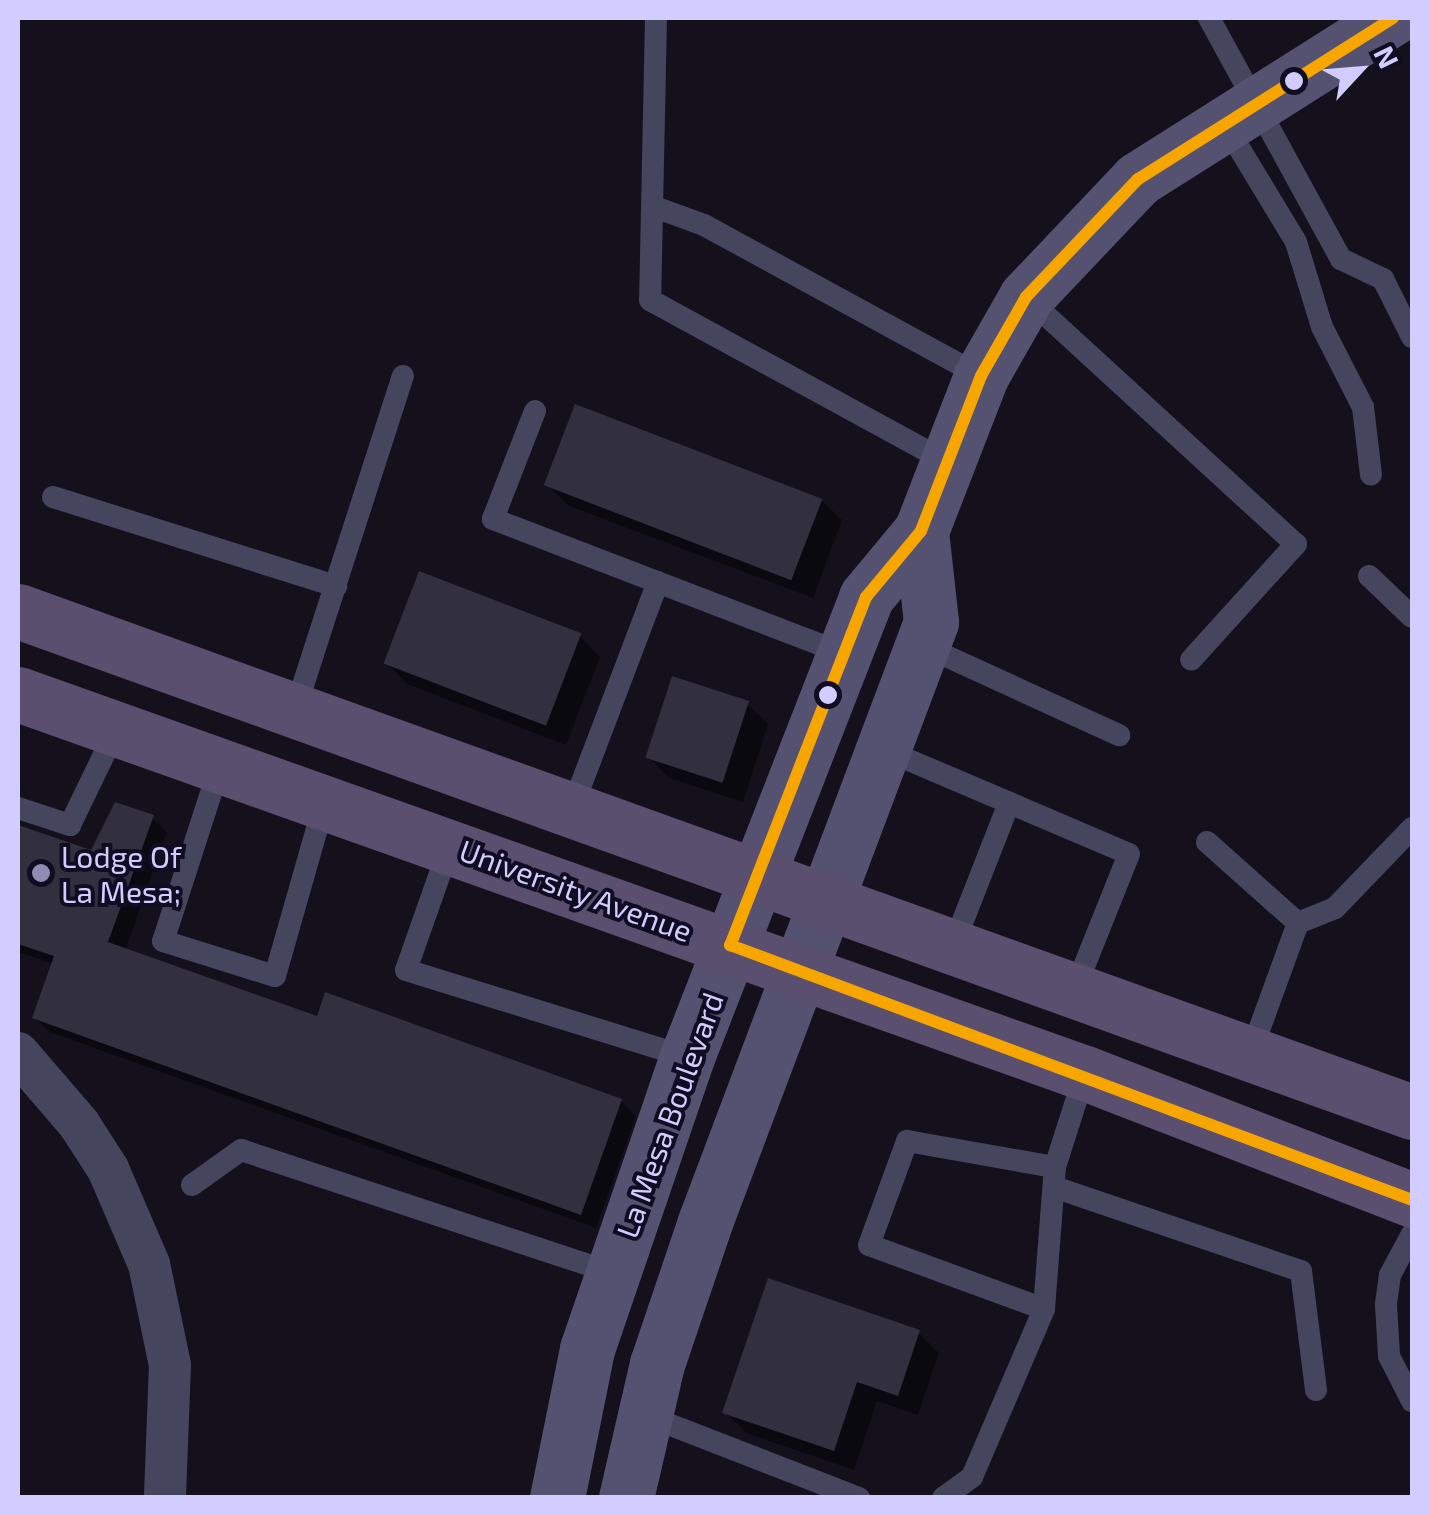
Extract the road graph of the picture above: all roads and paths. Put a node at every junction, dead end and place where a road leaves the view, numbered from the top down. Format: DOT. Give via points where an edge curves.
graph roads {
  1 [pos="656,18"];
  2 [pos="1209,18"];
  3 [pos="1393,18"];
  4 [pos="1241,114"];
  5 [pos="652,206"];
  6 [pos="1026,297"];
  7 [pos="1412,337"];
  8 [pos="402,376"];
  9 [pos="981,376"];
  10 [pos="535,410"];
  11 [pos="944,460"];
  12 [pos="1370,475"];
  13 [pos="53,497"];
  14 [pos="921,531"];
  15 [pos="1369,576"];
  16 [pos="658,582"];
  17 [pos="336,586"];
  18 [pos="18,612"];
  19 [pos="1412,617"];
  20 [pos="922,645"];
  21 [pos="844,654"];
  22 [pos="1192,660"];
  23 [pos="18,694"];
  24 [pos="294,714"];
  25 [pos="116,730"];
  26 [pos="1120,735"];
  27 [pos="883,749"];
  28 [pos="220,764"];
  29 [pos="326,801"];
  30 [pos="1009,803"];
  31 [pos="18,808"];
  32 [pos="571,812"];
  33 [pos="1412,828"];
  34 [pos="1207,842"];
  35 [pos="450,844"];
  36 [pos="757,877"];
  37 [pos="826,901"];
  38 [pos="1298,923"];
  39 [pos="730,945"];
  40 [pos="953,946"];
  41 [pos="800,970"];
  42 [pos="1075,989"];
  43 [pos="1251,1052"];
  44 [pos="18,1053"];
  45 [pos="686,1057"];
  46 [pos="1085,1073"];
  47 [pos="1412,1112"];
  48 [pos="1055,1177"];
  49 [pos="192,1185"];
  50 [pos="1412,1200"];
  51 [pos="1412,1234"];
  52 [pos="613,1273"];
  53 [pos="1044,1309"];
  54 [pos="1316,1390"];
  55 [pos="1412,1400"];
  56 [pos="644,1415"];
  57 [pos="165,1498"];
  58 [pos="558,1498"];
  59 [pos="626,1498"];
  60 [pos="860,1498"];
  61 [pos="943,1498"];
  1 -- 5 [label="lane"];
  2 -- 4 [label="lane"];
  3 -- 4 [label="main road, La Mesa Boulevard"];
  4 -- 6 [label="main road, La Mesa Boulevard" via="1138,180"];
  4 -- 7 [label="lane" via="1341,258 1383,279"];
  4 -- 12 [label="lane" via="1296,242 1322,327 1363,407"];
  5 -- 9 [label="lane" via="704,225"];
  5 -- 11 [label="lane" via="650,300"];
  6 -- 9 [label="main road, La Mesa Boulevard"];
  6 -- 22 [label="lane" via="1296,544"];
  8 -- 17 [label="lane"];
  9 -- 11 [label="main road, La Mesa Boulevard"];
  10 -- 16 [label="lane" via="494,519"];
  11 -- 14 [label="main road, La Mesa Boulevard"];
  13 -- 17 [label="lane"];
  14 -- 20 [label="main road, La Mesa Boulevard" via="931,622"];
  14 -- 21 [label="main road, La Mesa Boulevard" via="866,597"];
  15 -- 19 [label="lane"];
  16 -- 21 [label="lane"];
  16 -- 32 [label="lane"];
  17 -- 24 [label="lane"];
  18 -- 24 [label="main road"];
  20 -- 26 [label="lane"];
  20 -- 27 [label="main road, La Mesa Boulevard"];
  21 -- 36 [label="main road, La Mesa Boulevard"];
  23 -- 25 [label="main road, University Avenue"];
  24 -- 32 [label="main road"];
  25 -- 28 [label="main road, University Avenue"];
  25 -- 31 [label="lane" via="70,825"];
  27 -- 30 [label="lane"];
  27 -- 37 [label="main road, La Mesa Boulevard"];
  28 -- 29 [label="main road, University Avenue"];
  28 -- 29 [label="lane" via="163,941 274,976"];
  29 -- 35 [label="main road, University Avenue"];
  30 -- 40 [label="lane"];
  30 -- 42 [label="lane" via="1128,854"];
  32 -- 36 [label="main road"];
  33 -- 38 [label="lane" via="1335,908"];
  34 -- 38 [label="lane"];
  35 -- 39 [label="main road, University Avenue"];
  35 -- 45 [label="lane" via="406,970"];
  36 -- 37 [label="main road"];
  36 -- 39 [label="main road, La Mesa Boulevard"];
  37 -- 40 [label="main road"];
  37 -- 41 [label="main road, La Mesa Boulevard"];
  38 -- 43 [label="lane"];
  39 -- 41 [label="main road, University Avenue"];
  39 -- 45 [label="main road, La Mesa Boulevard"];
  40 -- 42 [label="main road"];
  41 -- 46 [label="main road, University Avenue"];
  41 -- 56 [label="main road, La Mesa Boulevard" via="705,1222"];
  42 -- 43 [label="main road"];
  43 -- 47 [label="main road"];
  44 -- 57 [label="street" via="79,1124 108,1170 148,1264 170,1365"];
  45 -- 52 [label="main road, La Mesa Boulevard"];
  46 -- 48 [label="lane"];
  46 -- 50 [label="main road, University Avenue"];
  48 -- 53 [label="lane"];
  48 -- 53 [label="lane" via="907,1141 869,1245"];
  48 -- 54 [label="lane" via="1301,1270"];
  49 -- 52 [label="lane" via="241,1150"];
  51 -- 55 [label="lane" via="1390,1275 1386,1305 1388,1356"];
  52 -- 58 [label="main road, La Mesa Boulevard" via="588,1349"];
  53 -- 61 [label="lane" via="972,1477"];
  56 -- 59 [label="main road, La Mesa Boulevard"];
  56 -- 60 [label="lane"];
}
